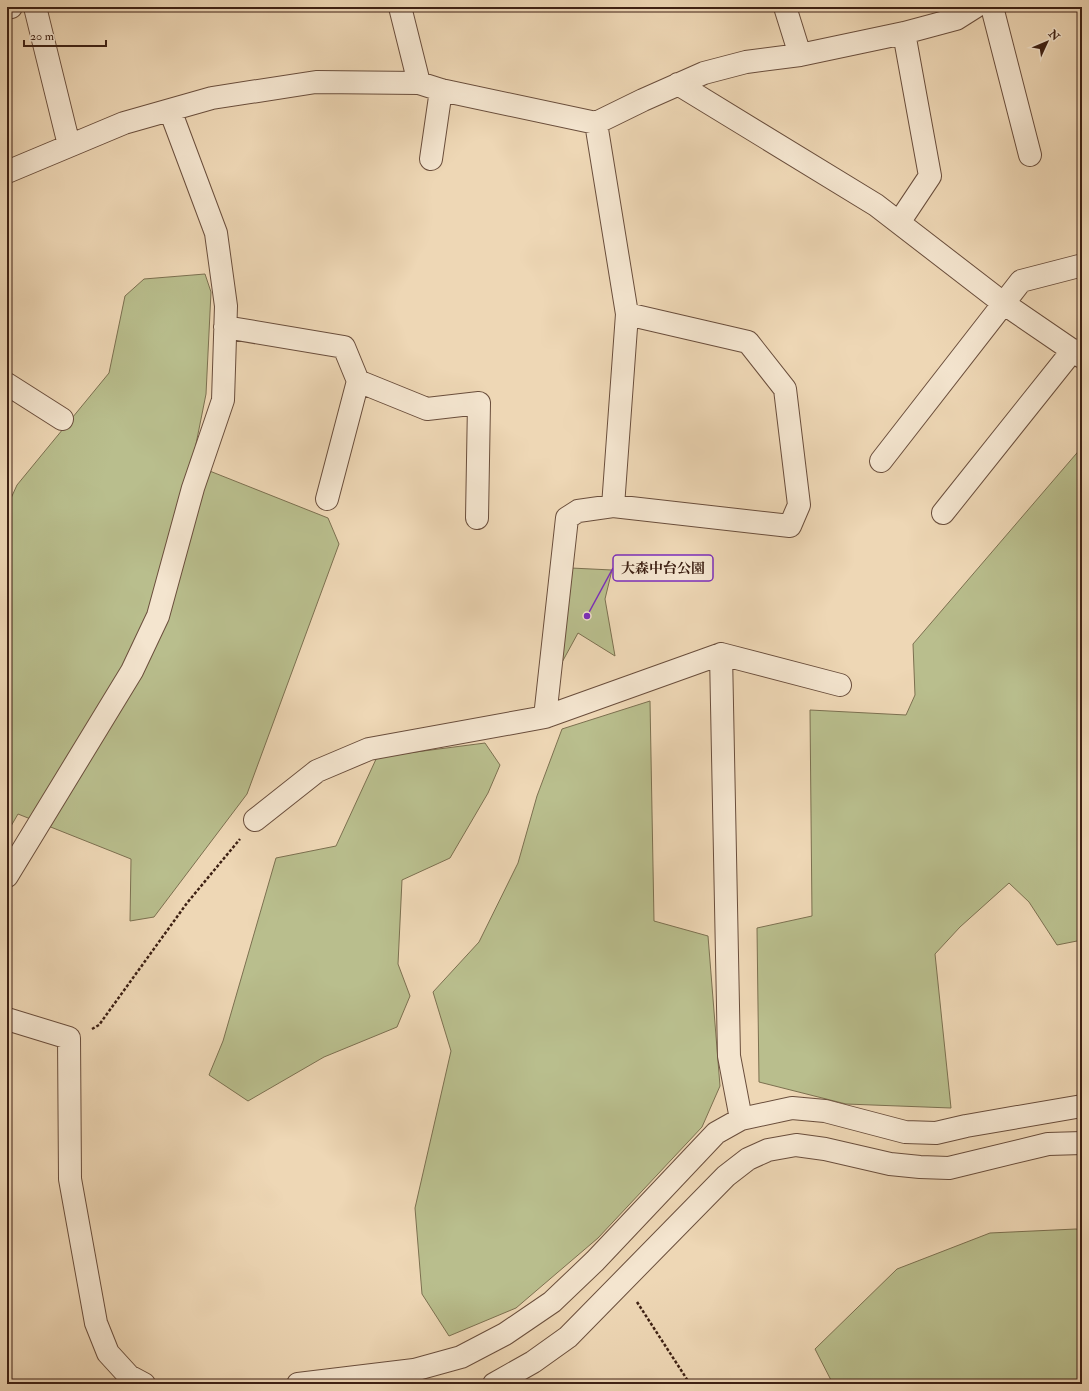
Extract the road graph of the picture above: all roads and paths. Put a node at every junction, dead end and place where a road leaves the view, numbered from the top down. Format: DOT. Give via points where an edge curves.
graph roads {
  1 [pos="10,7"];
  2 [pos="35,7"];
  3 [pos="400,7"];
  4 [pos="785,7"];
  5 [pos="975,7"];
  6 [pos="992,7"];
  7 [pos="7,8"];
  8 [pos="904,33"];
  9 [pos="800,55"];
  10 [pos="419,83"];
  11 [pos="678,84"];
  12 [pos="441,90"];
  13 [pos="170,110"];
  14 [pos="596,123"];
  15 [pos="69,146"];
  16 [pos="1030,155"];
  17 [pos="431,159"];
  18 [pos="7,172"];
  19 [pos="900,221"];
  20 [pos="1079,266"];
  21 [pos="1003,302"];
  22 [pos="627,314"];
  23 [pos="225,327"];
  24 [pos="1078,353"];
  25 [pos="358,381"];
  26 [pos="7,384"];
  27 [pos="62,419"];
  28 [pos="881,461"];
  29 [pos="327,499"];
  30 [pos="613,506"];
  31 [pos="943,513"];
  32 [pos="478,518"];
  33 [pos="721,654"];
  34 [pos="840,685"];
  35 [pos="545,717"];
  36 [pos="256,820"];
  37 [pos="7,876"];
  38 [pos="7,1019"];
  39 [pos="69,1038"];
  40 [pos="1082,1106"];
  41 [pos="741,1119"];
  42 [pos="1082,1143"];
  43 [pos="624,1281"];
  44 [pos="144,1384"];
  45 [pos="298,1384"];
  46 [pos="494,1384"];
  47 [pos="690,1384"];
  1 -- 7 [label="street"];
  2 -- 15 [label="street"];
  3 -- 10 [label="street"];
  4 -- 9 [label="street"];
  5 -- 8 [label="street" via="956,19"];
  6 -- 16 [label="street"];
  8 -- 9 [label="street"];
  8 -- 19 [label="street" via="930,176"];
  9 -- 11 [label="street" via="746,62 704,73"];
  10 -- 12 [label="street"];
  10 -- 13 [label="street" via="316,82 212,98"];
  11 -- 14 [label="street"];
  11 -- 19 [label="street"];
  12 -- 14 [label="street"];
  12 -- 17 [label="street"];
  13 -- 15 [label="street" via="124,123"];
  13 -- 23 [label="street" via="216,233 226,306"];
  14 -- 22 [label="street"];
  15 -- 18 [label="street"];
  19 -- 21 [label="street"];
  20 -- 21 [label="street" via="1021,281"];
  21 -- 24 [label="street"];
  21 -- 28 [label="street"];
  22 -- 30 [label="street"];
  22 -- 30 [label="street" via="748,342 786,389 799,505 790,526"];
  23 -- 25 [label="street" via="344,347"];
  23 -- 37 [label="street" via="223,400 193,488 158,616 132,671"];
  24 -- 31 [label="street"];
  25 -- 29 [label="street"];
  25 -- 32 [label="street" via="427,409 479,403"];
  26 -- 27 [label="street"];
  30 -- 35 [label="street" via="578,511 567,518"];
  33 -- 34 [label="street"];
  33 -- 35 [label="street"];
  33 -- 41 [label="street" via="729,1056"];
  35 -- 36 [label="street" via="369,748 317,771"];
  36 -- 39 [label="path" via="187,903 99,1024 84,1034"];
  38 -- 39 [label="street"];
  39 -- 44 [label="street" via="70,1180 96,1323 108,1353 129,1376"];
  40 -- 41 [label="street" via="936,1133 905,1132 825,1111 792,1108"];
  41 -- 45 [label="street" via="716,1133 595,1261 552,1302 505,1334 461,1357 414,1370"];
  42 -- 43 [label="street" via="1048,1144 950,1168 890,1164 796,1145 768,1150 748,1159 726,1176"];
  43 -- 46 [label="street" via="568,1337 533,1362"];
  43 -- 47 [label="path"];
}
